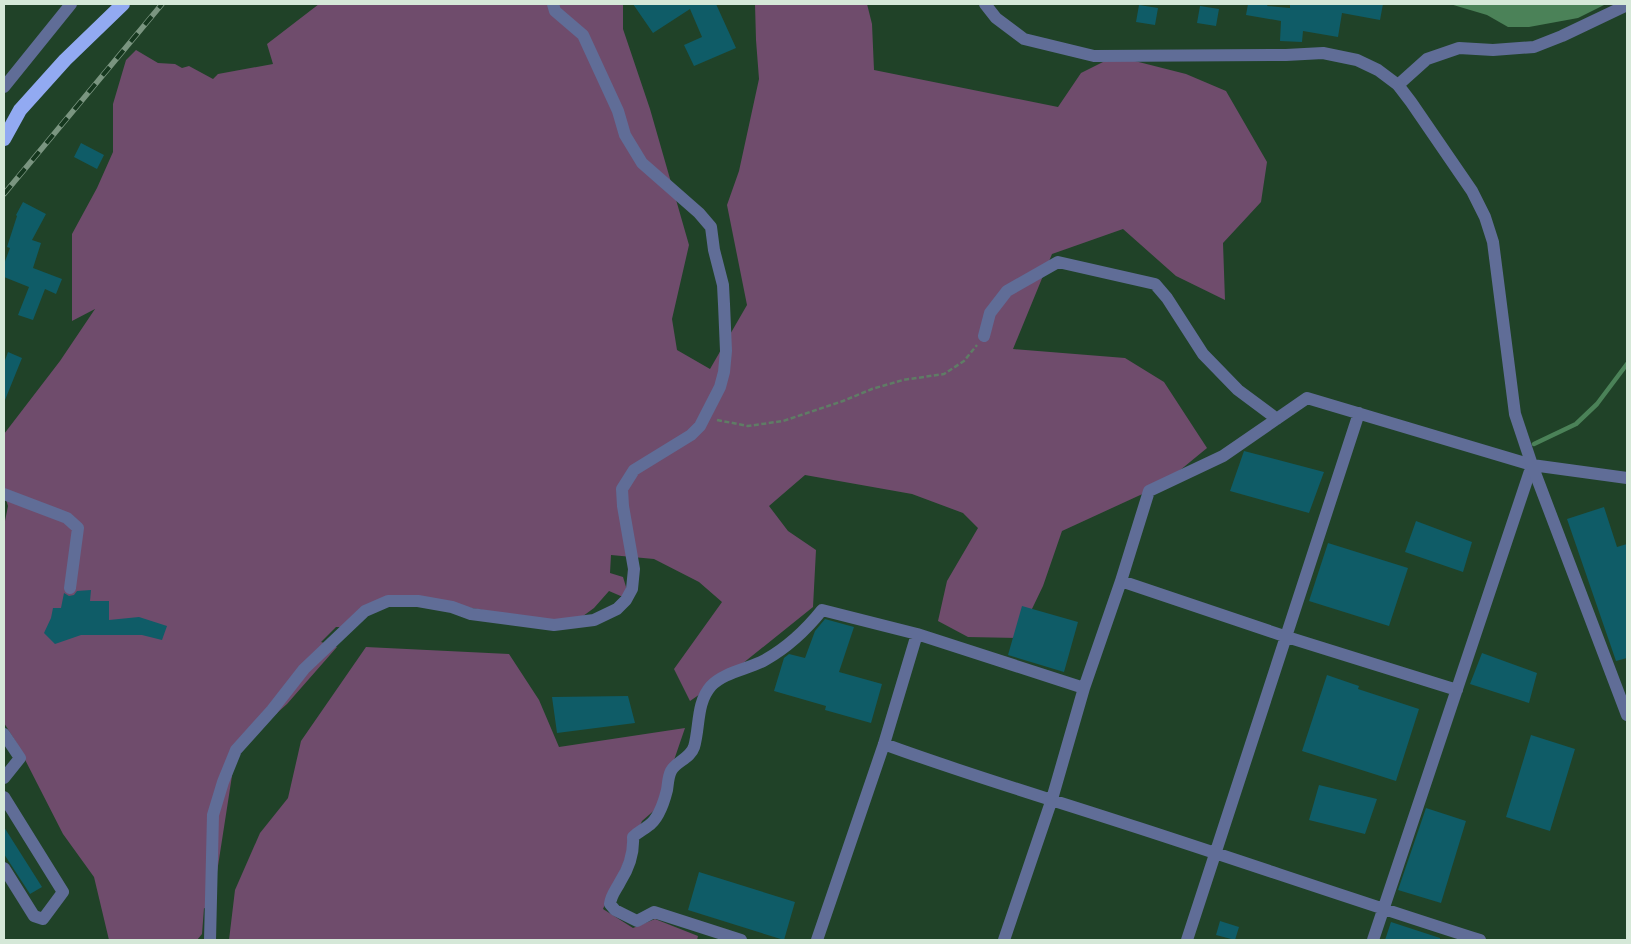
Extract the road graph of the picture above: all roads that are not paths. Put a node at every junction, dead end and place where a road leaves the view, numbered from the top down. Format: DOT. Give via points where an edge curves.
graph roads {
  1 [pos="71,4"];
  2 [pos="123,4"];
  3 [pos="553,4"];
  4 [pos="985,4"];
  5 [pos="1627,5"];
  6 [pos="1398,85"];
  7 [pos="4,87"];
  8 [pos="4,139"];
  9 [pos="984,336"];
  10 [pos="1359,414"];
  11 [pos="1277,419"];
  12 [pos="1532,465"];
  13 [pos="1627,478"];
  14 [pos="4,494"];
  15 [pos="1121,581"];
  16 [pos="70,588"];
  17 [pos="917,634"];
  18 [pos="1287,637"];
  19 [pos="1084,688"];
  20 [pos="1457,690"];
  21 [pos="1627,715"];
  22 [pos="4,734"];
  23 [pos="884,744"];
  24 [pos="4,778"];
  25 [pos="4,797"];
  26 [pos="1052,799"];
  27 [pos="1216,853"];
  28 [pos="4,868"];
  29 [pos="1383,910"];
  30 [pos="210,940"];
  31 [pos="741,940"];
  32 [pos="817,940"];
  33 [pos="1004,940"];
  34 [pos="1187,940"];
  35 [pos="1373,940"];
  36 [pos="1480,940"];
  1 -- 7 [label="street"];
  2 -- 8 [label="highway" via="65,60 20,110"];
  3 -- 30 [label="street" via="555,11 583,34 626,135 642,163 700,213 711,227 723,285 726,351 720,388 700,426 634,470 622,490 634,569 632,589 617,609 594,620 554,625 471,614 418,601 388,601 365,611 304,669 236,750 223,782 213,815"];
  4 -- 6 [label="street" via="996,18 1024,39 1094,56 1323,53 1357,60"];
  5 -- 6 [label="street" via="1534,48 1459,48 1427,59"];
  6 -- 12 [label="street" via="1468,184 1485,218 1493,242 1515,414"];
  9 -- 11 [label="street" via="990,313 1007,291 1058,262 1155,284 1168,298 1204,354 1238,390"];
  10 -- 11 [label="street" via="1307,398"];
  10 -- 12 [label="street"];
  10 -- 18 [label="street"];
  11 -- 15 [label="street" via="1223,456 1149,491"];
  12 -- 13 [label="street"];
  12 -- 20 [label="street"];
  12 -- 21 [label="street"];
  14 -- 16 [label="street" via="67,518 78,528"];
  15 -- 18 [label="street"];
  15 -- 19 [label="street"];
  17 -- 19 [label="street"];
  17 -- 23 [label="street"];
  17 -- 31 [label="street" via="822,610 793,642 767,659 722,678 704,695 693,750 670,773 658,815 649,826 632,837 632,857 610,904 637,921 654,912"];
  18 -- 20 [label="street"];
  18 -- 27 [label="street"];
  19 -- 26 [label="street"];
  20 -- 29 [label="street"];
  22 -- 24 [label="street" via="20,758"];
  23 -- 26 [label="street"];
  23 -- 32 [label="street"];
  25 -- 28 [label="street" via="63,892 43,919 34,916"];
  26 -- 27 [label="street"];
  26 -- 33 [label="street"];
  27 -- 29 [label="street"];
  27 -- 34 [label="street"];
  29 -- 35 [label="street"];
  29 -- 36 [label="street"];
}
